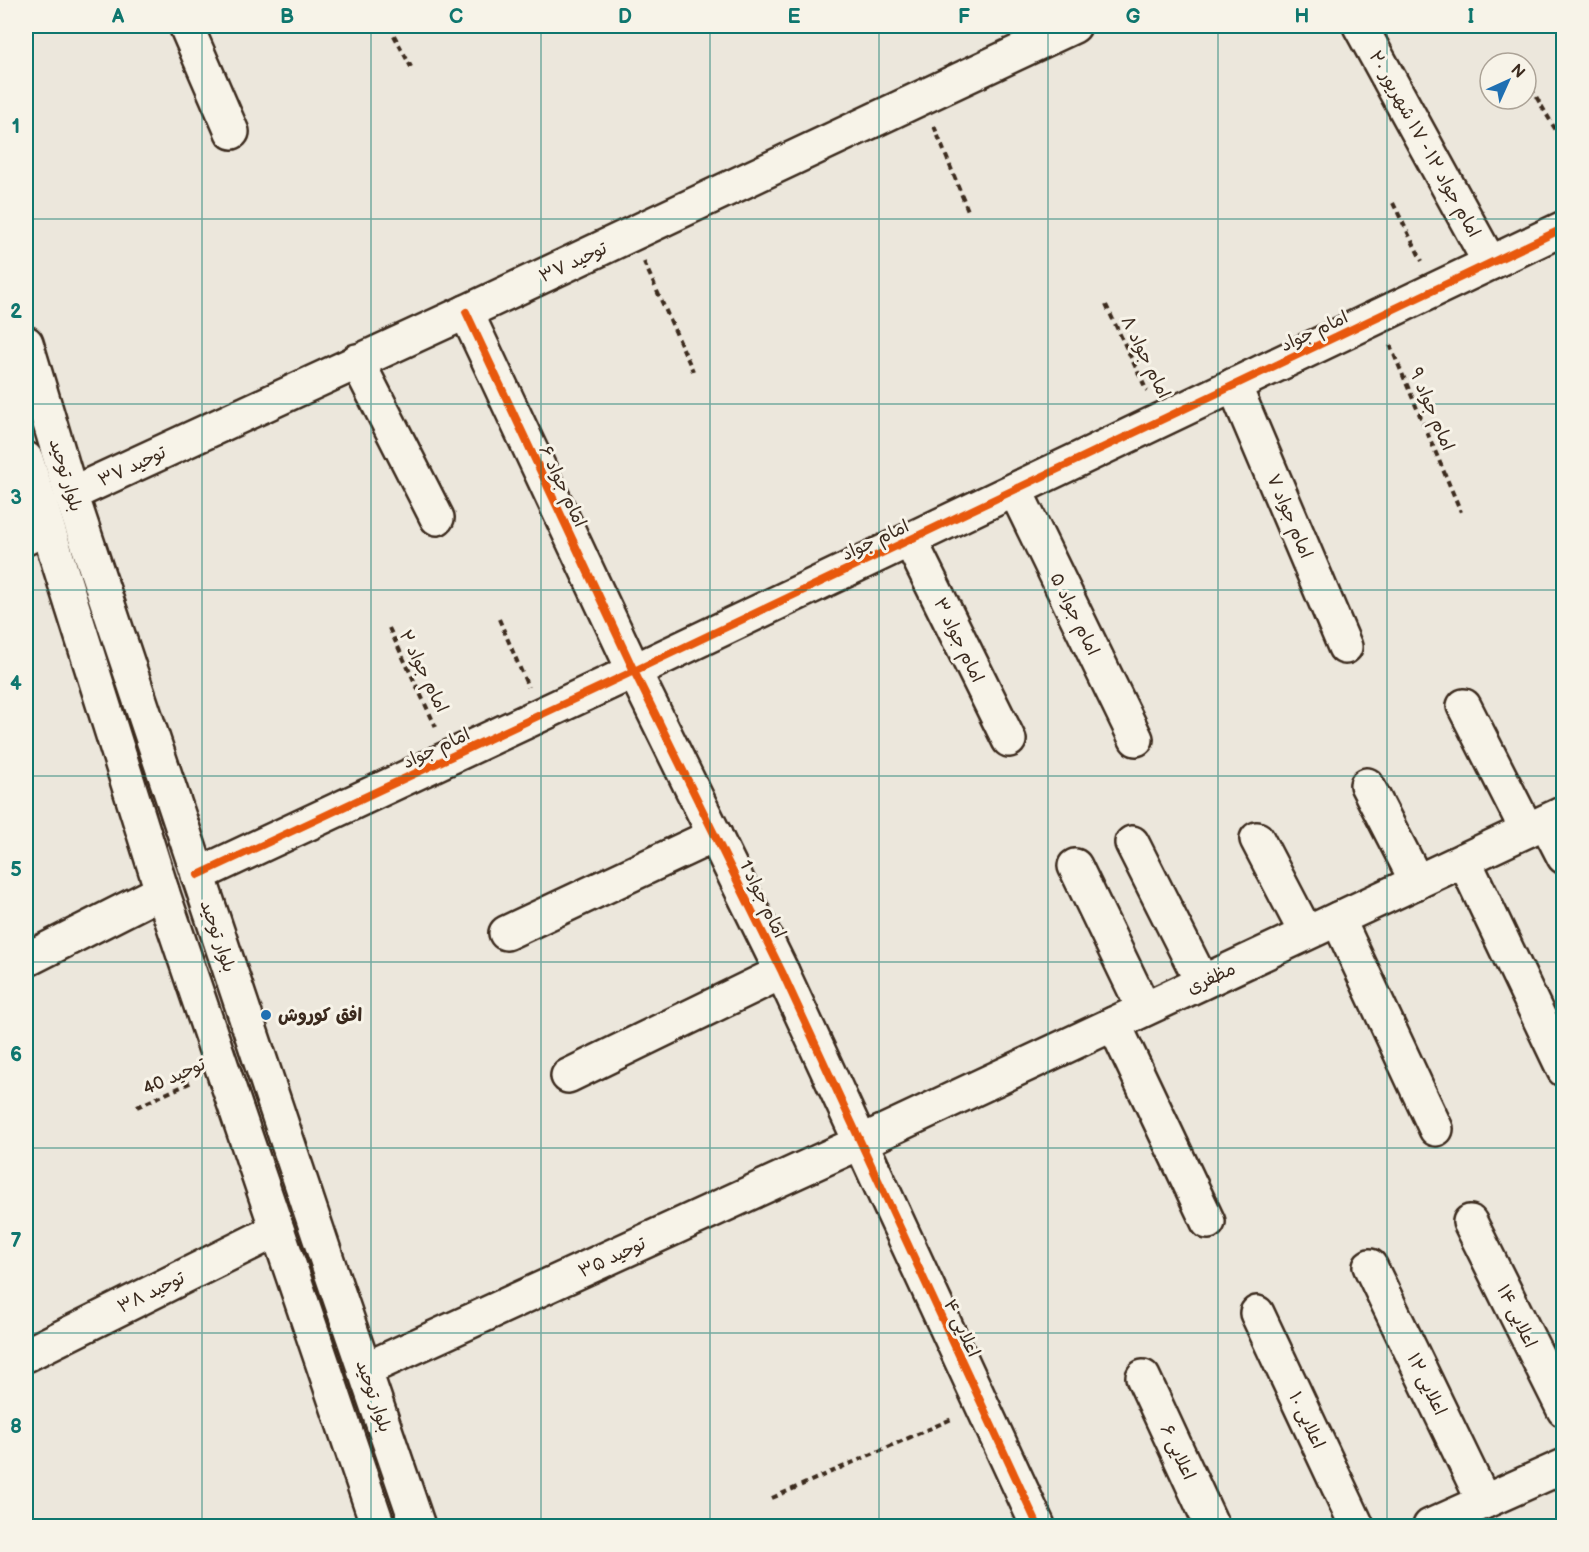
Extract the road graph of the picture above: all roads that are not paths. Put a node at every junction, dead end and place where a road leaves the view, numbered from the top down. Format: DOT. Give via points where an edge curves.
graph roads {
  1 [pos="186,26"];
  2 [pos="1074,26"];
  3 [pos="1360,26"];
  4 [pos="232,132"];
  5 [pos="1563,228"];
  6 [pos="1490,263"];
  7 [pos="466,312"];
  8 [pos="26,343"];
  9 [pos="357,362"];
  10 [pos="1234,386"];
  11 [pos="26,459"];
  12 [pos="1014,490"];
  13 [pos="71,494"];
  14 [pos="437,518"];
  15 [pos="36,533"];
  16 [pos="910,540"];
  17 [pos="1346,647"];
  18 [pos="634,671"];
  19 [pos="1464,706"];
  20 [pos="1136,739"];
  21 [pos="1009,741"];
  22 [pos="1367,785"];
  23 [pos="1546,822"];
  24 [pos="715,835"];
  25 [pos="1257,839"];
  26 [pos="1132,843"];
  27 [pos="1563,857"];
  28 [pos="1464,860"];
  29 [pos="1075,866"];
  30 [pos="198,875"];
  31 [pos="1417,882"];
  32 [pos="162,891"];
  33 [pos="1338,918"];
  34 [pos="506,933"];
  35 [pos="1306,933"];
  36 [pos="26,960"];
  37 [pos="782,972"];
  38 [pos="1202,982"];
  39 [pos="1144,1010"];
  40 [pos="1114,1024"];
  41 [pos="1563,1070"];
  42 [pos="568,1076"];
  43 [pos="1436,1129"];
  44 [pos="859,1143"];
  45 [pos="1208,1222"];
  46 [pos="1470,1222"];
  47 [pos="277,1230"];
  48 [pos="1371,1266"];
  49 [pos="1257,1313"];
  50 [pos="26,1355"];
  51 [pos="364,1370"];
  52 [pos="1143,1377"];
  53 [pos="1563,1410"];
  54 [pos="1563,1466"];
  55 [pos="1484,1502"];
  56 [pos="378,1527"];
  57 [pos="418,1527"];
  58 [pos="1038,1527"];
  59 [pos="1212,1527"];
  60 [pos="1357,1527"];
  61 [pos="1430,1527"];
  1 -- 4 [label="street"];
  2 -- 7 [label="street, توحید ۳۷"];
  3 -- 6 [label="street, امام جواد ۱۲ - ۱۷ شهریور ۲۰"];
  5 -- 6 [label="street, امام جواد"];
  6 -- 10 [label="street, امام جواد"];
  7 -- 9 [label="street, توحید ۳۷"];
  7 -- 18 [label="street, امام جواد ۶"];
  8 -- 13 [label="street, بلوار توحید"];
  9 -- 13 [label="street, توحید ۳۷"];
  9 -- 14 [label="street"];
  10 -- 12 [label="street, امام جواد"];
  10 -- 17 [label="street, امام جواد ۷"];
  11 -- 15 [label="street, بلوار توحید"];
  12 -- 16 [label="street, امام جواد"];
  12 -- 20 [label="street, امام جواد ۵"];
  13 -- 30 [label="street, بلوار توحید"];
  15 -- 32 [label="street, بلوار توحید"];
  16 -- 18 [label="street, امام جواد"];
  16 -- 21 [label="street, امام جواد ۳"];
  18 -- 24 [label="street, امام جواد 1"];
  18 -- 30 [label="street, امام جواد"];
  19 -- 23 [label="street"];
  22 -- 31 [label="street"];
  23 -- 27 [label="street"];
  23 -- 28 [label="street, مظفری"];
  24 -- 34 [label="street"];
  24 -- 37 [label="street, امام جواد 1"];
  25 -- 35 [label="street"];
  26 -- 38 [label="street"];
  28 -- 31 [label="street, مظفری"];
  28 -- 41 [label="street"];
  29 -- 39 [label="street"];
  30 -- 51 [label="street, بلوار توحید"];
  31 -- 33 [label="street, مظفری"];
  32 -- 36 [label="street"];
  32 -- 47 [label="street, بلوار توحید"];
  33 -- 35 [label="street, مظفری"];
  33 -- 43 [label="street"];
  35 -- 38 [label="street, مظفری"];
  37 -- 42 [label="street"];
  37 -- 44 [label="street, امام جواد 1"];
  38 -- 39 [label="street, مظفری"];
  39 -- 40 [label="street, مظفری"];
  40 -- 44 [label="street, مظفری"];
  40 -- 45 [label="street"];
  44 -- 51 [label="street, توحید ۳۵"];
  44 -- 58 [label="street, اعلایی ۴"];
  46 -- 53 [label="street, اعلایی ۱۴"];
  47 -- 50 [label="street, توحید ۳۸"];
  47 -- 56 [label="street, بلوار توحید"];
  48 -- 55 [label="street, اعلایی ۱۲"];
  49 -- 60 [label="street, اعلایی ۱۰"];
  51 -- 57 [label="street, بلوار توحید"];
  52 -- 59 [label="street, اعلایی ۶"];
  54 -- 55 [label="street"];
  55 -- 61 [label="street"];
}
